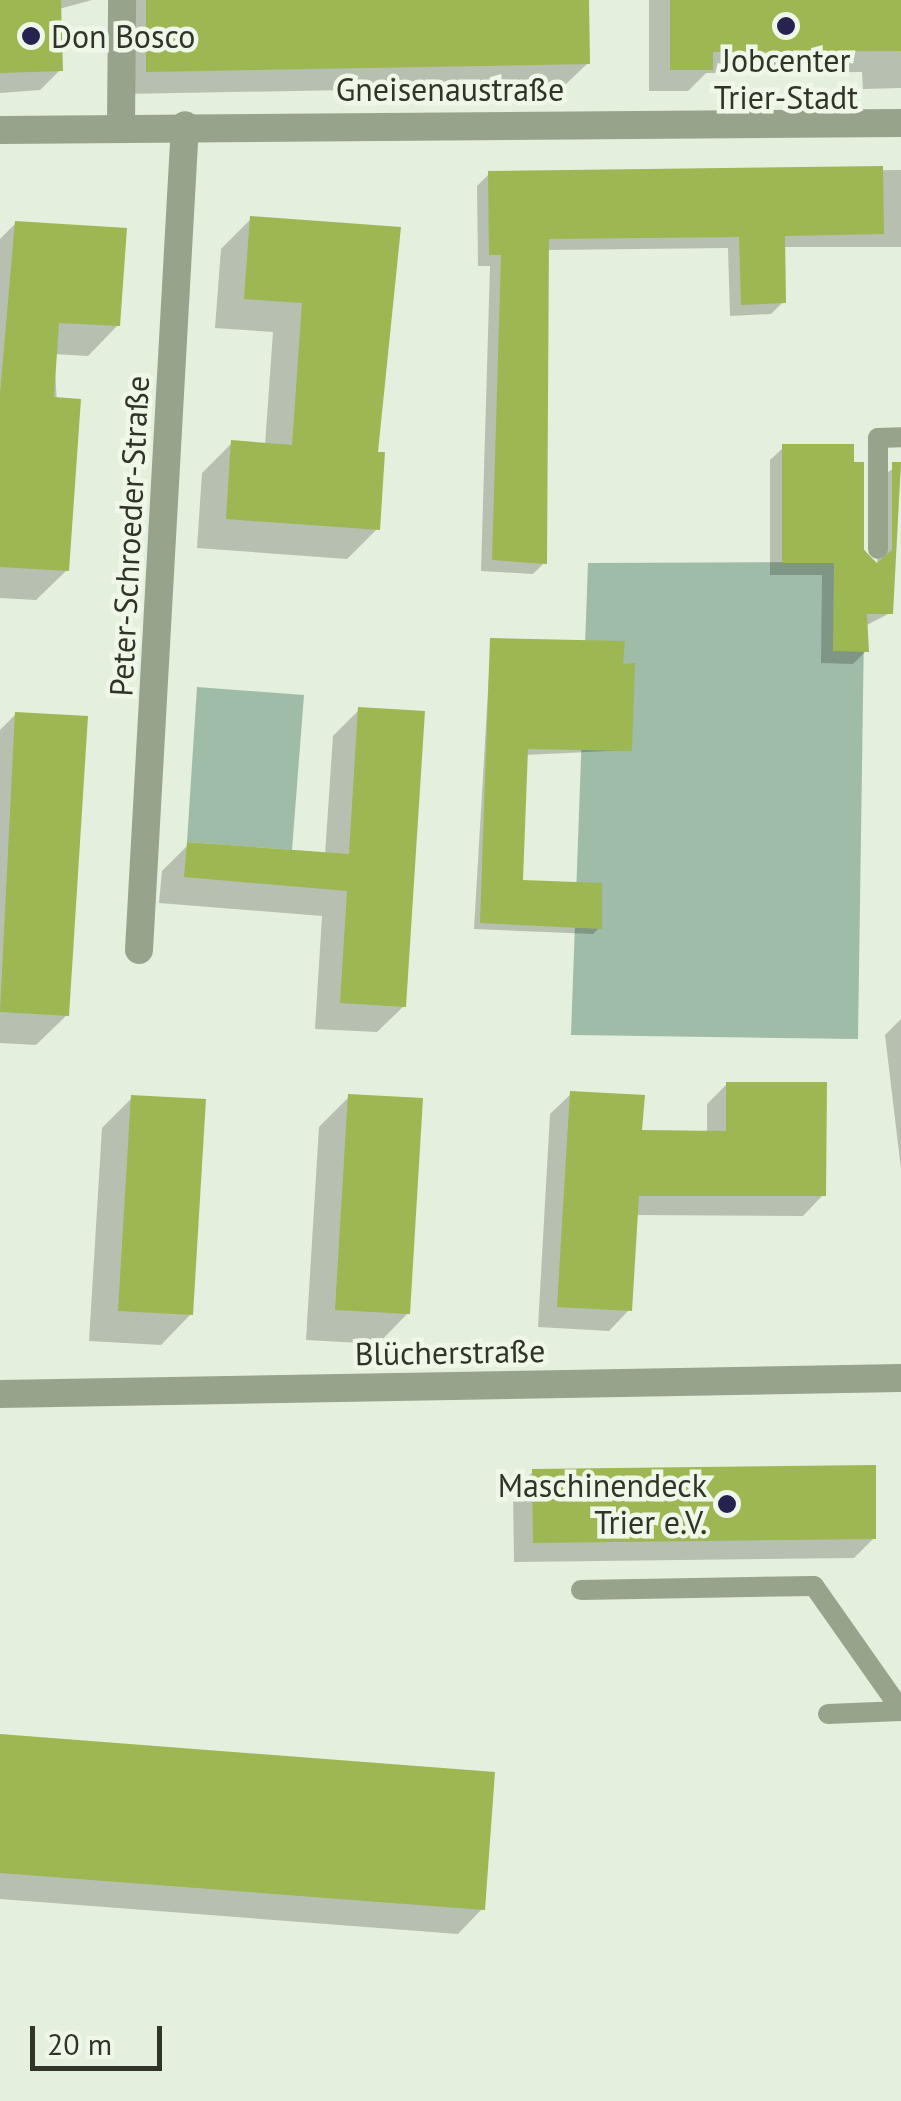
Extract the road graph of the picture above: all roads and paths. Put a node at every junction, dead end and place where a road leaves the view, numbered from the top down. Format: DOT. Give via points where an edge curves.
graph roads {
  1 [pos="122,0"];
  2 [pos="901,123"];
  3 [pos="121,125"];
  4 [pos="185,125"];
  5 [pos="0,130"];
  6 [pos="901,437"];
  7 [pos="878,548"];
  8 [pos="139,950"];
  9 [pos="901,1378"];
  10 [pos="0,1394"];
  11 [pos="581,1590"];
  12 [pos="901,1711"];
  13 [pos="828,1714"];
  1 -- 3 [label="street"];
  2 -- 4 [label="street, Gneisenaustraße"];
  3 -- 4 [label="street, Gneisenaustraße"];
  3 -- 5 [label="street, Gneisenaustraße"];
  4 -- 8 [label="street, Peter-Schroeder-Straße"];
  6 -- 7 [label="lane" via="878,438"];
  9 -- 10 [label="street, Blücherstraße"];
  11 -- 12 [label="lane" via="814,1586"];
  12 -- 13 [label="lane"];
}
